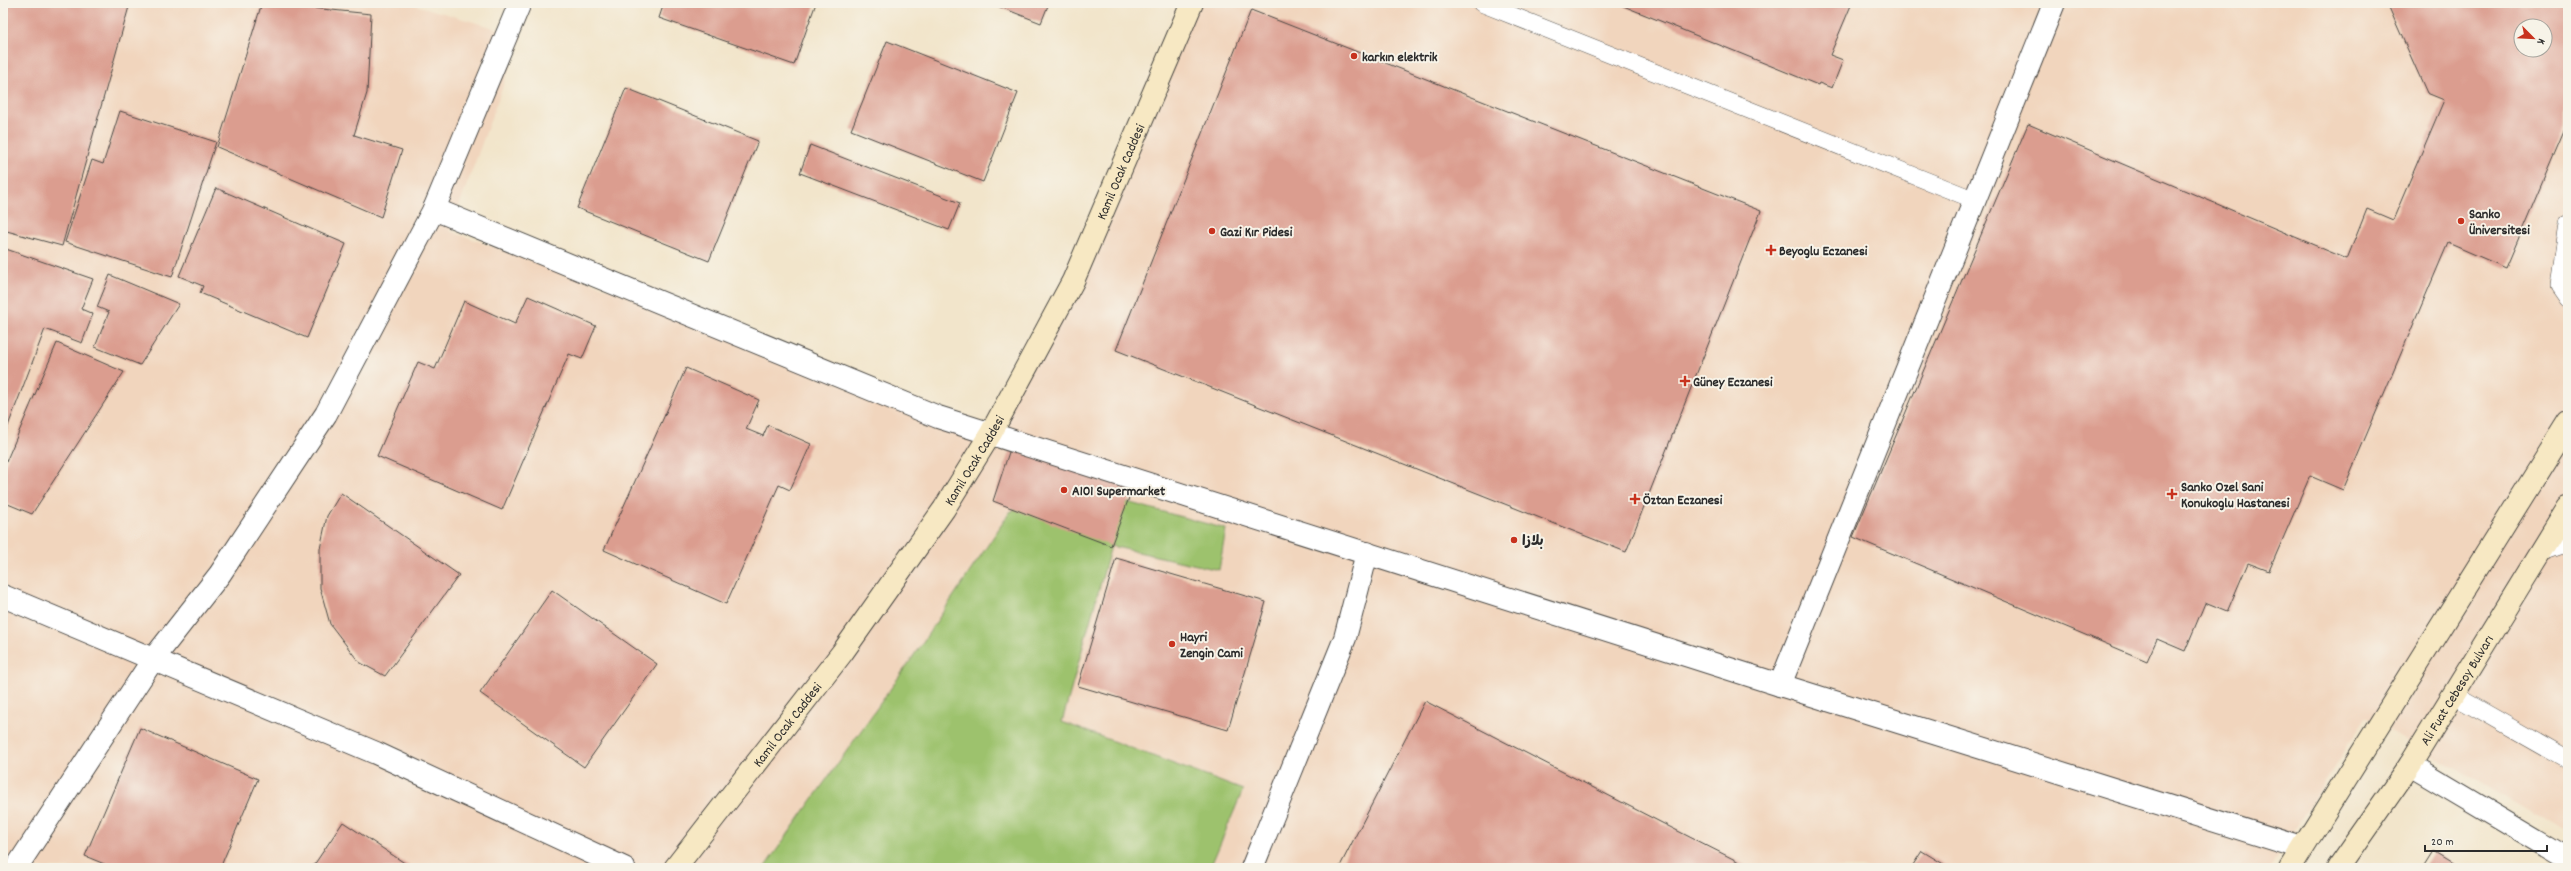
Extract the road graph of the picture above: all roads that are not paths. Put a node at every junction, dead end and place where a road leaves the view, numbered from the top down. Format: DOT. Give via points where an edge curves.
graph roads {
  1 [pos="520,3"];
  2 [pos="1192,3"];
  3 [pos="1481,3"];
  4 [pos="2054,3"];
  5 [pos="1975,200"];
  6 [pos="434,209"];
  7 [pos="2568,222"];
  8 [pos="2568,299"];
  9 [pos="2568,423"];
  10 [pos="991,433"];
  11 [pos="2568,508"];
  12 [pos="2568,543"];
  13 [pos="1367,553"];
  14 [pos="2540,553"];
  15 [pos="3,596"];
  16 [pos="154,658"];
  17 [pos="1780,685"];
  18 [pos="2454,695"];
  19 [pos="2568,760"];
  20 [pos="2410,765"];
  21 [pos="2302,848"];
  22 [pos="2568,859"];
  23 [pos="16,868"];
  24 [pos="624,868"];
  25 [pos="675,868"];
  26 [pos="1252,868"];
  27 [pos="2290,868"];
  28 [pos="2338,868"];
  1 -- 6 [label="street"];
  2 -- 10 [label="street, Kamil Ocak Caddesi" via="1073,281"];
  3 -- 5 [label="lane"];
  4 -- 5 [label="street"];
  5 -- 17 [label="street"];
  6 -- 10 [label="street" via="938,417"];
  6 -- 16 [label="street" via="326,414 220,574"];
  7 -- 8 [label="lane" via="2559,286"];
  9 -- 21 [label="street"];
  10 -- 13 [label="street"];
  10 -- 25 [label="street, Kamil Ocak Caddesi" via="944,509 842,653"];
  11 -- 14 [label="street, Ali Fuat Cebesoy Bulvarı"];
  12 -- 14 [label="lane"];
  13 -- 17 [label="street"];
  13 -- 26 [label="street" via="1345,638"];
  14 -- 18 [label="street, Ali Fuat Cebesoy Bulvarı"];
  15 -- 16 [label="street"];
  16 -- 23 [label="street"];
  16 -- 24 [label="street" via="376,753"];
  17 -- 21 [label="street"];
  18 -- 19 [label="lane"];
  18 -- 20 [label="street, Ali Fuat Cebesoy Bulvarı"];
  20 -- 22 [label="street"];
  20 -- 28 [label="street, Ali Fuat Cebesoy Bulvarı"];
  21 -- 27 [label="street"];
}
